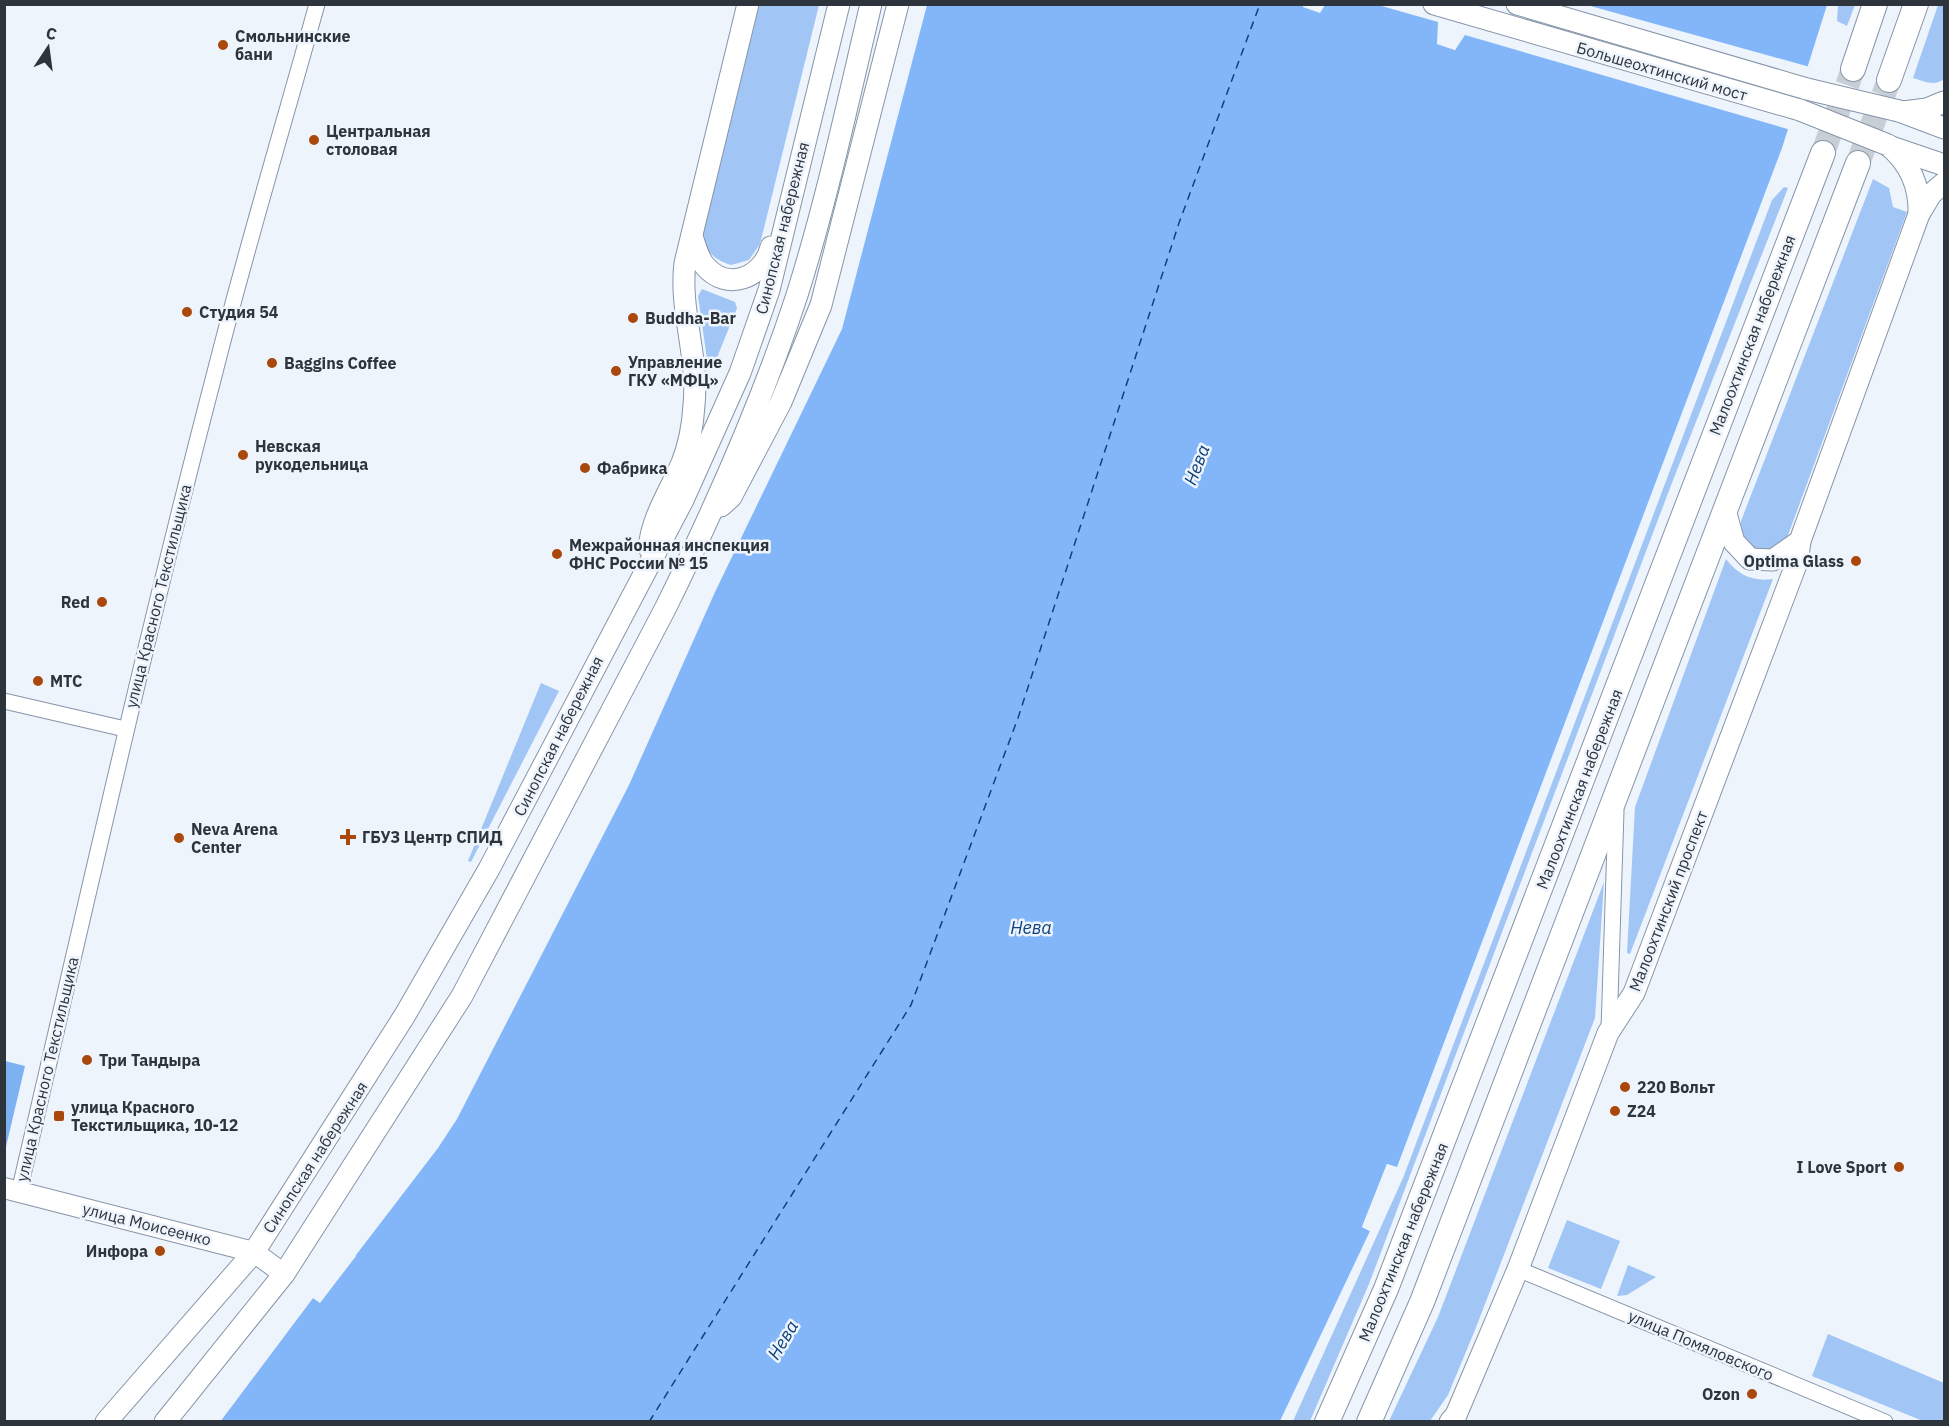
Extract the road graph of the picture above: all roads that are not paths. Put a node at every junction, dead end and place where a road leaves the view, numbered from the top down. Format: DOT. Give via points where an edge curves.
graph roads {
  1 [pos="317,4"];
  2 [pos="748,4"];
  3 [pos="839,4"];
  4 [pos="871,4"];
  5 [pos="898,4"];
  6 [pos="1434,4"];
  7 [pos="1517,4"];
  8 [pos="1875,4"];
  9 [pos="1916,4"];
  10 [pos="1853,69"];
  11 [pos="1889,80"];
  12 [pos="1944,102"];
  13 [pos="1899,111"];
  14 [pos="1944,128"];
  15 [pos="1888,145"];
  16 [pos="1823,153"];
  17 [pos="1858,163"];
  18 [pos="1944,165"];
  19 [pos="1944,183"];
  20 [pos="791,194"];
  21 [pos="1919,214"];
  22 [pos="692,236"];
  23 [pos="1725,510"];
  24 [pos="708,518"];
  25 [pos="1800,542"];
  26 [pos="647,563"];
  27 [pos="4,701"];
  28 [pos="125,729"];
  29 [pos="1617,797"];
  30 [pos="1608,1033"];
  31 [pos="12,1190"];
  32 [pos="254,1252"];
  33 [pos="1518,1269"];
  34 [pos="284,1274"];
  35 [pos="1453,1419"];
  36 [pos="106,1422"];
  37 [pos="165,1422"];
  38 [pos="1327,1422"];
  39 [pos="1369,1422"];
  40 [pos="1885,1422"];
  1 -- 28 [label="street, улица Красного Текстильщика" via="215,370"];
  2 -- 22 [label="main road"];
  3 -- 20 [label="main road, Синопская набережная"];
  4 -- 24 [label="main road, Синопская набережная" via="796,296"];
  5 -- 24 [label="main road" via="821,305 753,458 731,496"];
  6 -- 15 [label="main road, Большеохтинский мост, bridge" via="1800,110"];
  7 -- 13 [label="main road, Большеохтинский мост, bridge" via="1807,89"];
  8 -- 10 [label="main road"];
  9 -- 11 [label="main road"];
  12 -- 13 [label="main road" via="1927,109"];
  13 -- 14 [label="main road"];
  15 -- 18 [label="main road, Большеохтинский мост"];
  15 -- 21 [label="main road" via="1914,179"];
  16 -- 38 [label="main road, Малоохтинская набережная" via="1394,1267"];
  17 -- 23 [label="main road"];
  19 -- 21 [label="main road" via="1931,194"];
  20 -- 22 [label="main road" via="778,214 762,268 748,277 733,280 705,267"];
  20 -- 26 [label="main road, Синопская набережная" via="769,290 740,373 703,460"];
  21 -- 25 [label="main road, Малоохтинский проспект"];
  22 -- 26 [label="main road" via="683,284 695,404 683,460 651,528"];
  23 -- 25 [label="main road" via="1734,542 1750,559 1773,560"];
  23 -- 29 [label="main road"];
  24 -- 34 [label="main road, Синопская набережная" via="660,620 462,996"];
  25 -- 30 [label="main road, Малоохтинский проспект" via="1797,562 1634,993"];
  26 -- 32 [label="main road, Синопская набережная" via="444,952"];
  27 -- 28 [label="street"];
  28 -- 31 [label="street, улица Красного Текстильщика"];
  29 -- 30 [label="street"];
  29 -- 39 [label="main road" via="1427,1291"];
  30 -- 33 [label="main road, Малоохтинский проспект"];
  31 -- 32 [label="street, улица Моисеенко"];
  32 -- 34 [label="street, улица Моисеенко"];
  32 -- 36 [label="main road, Синопская набережная"];
  33 -- 35 [label="main road, Малоохтинский проспект"];
  33 -- 40 [label="street, улица Помяловского"];
  34 -- 37 [label="main road, Синопская набережная"];
}
